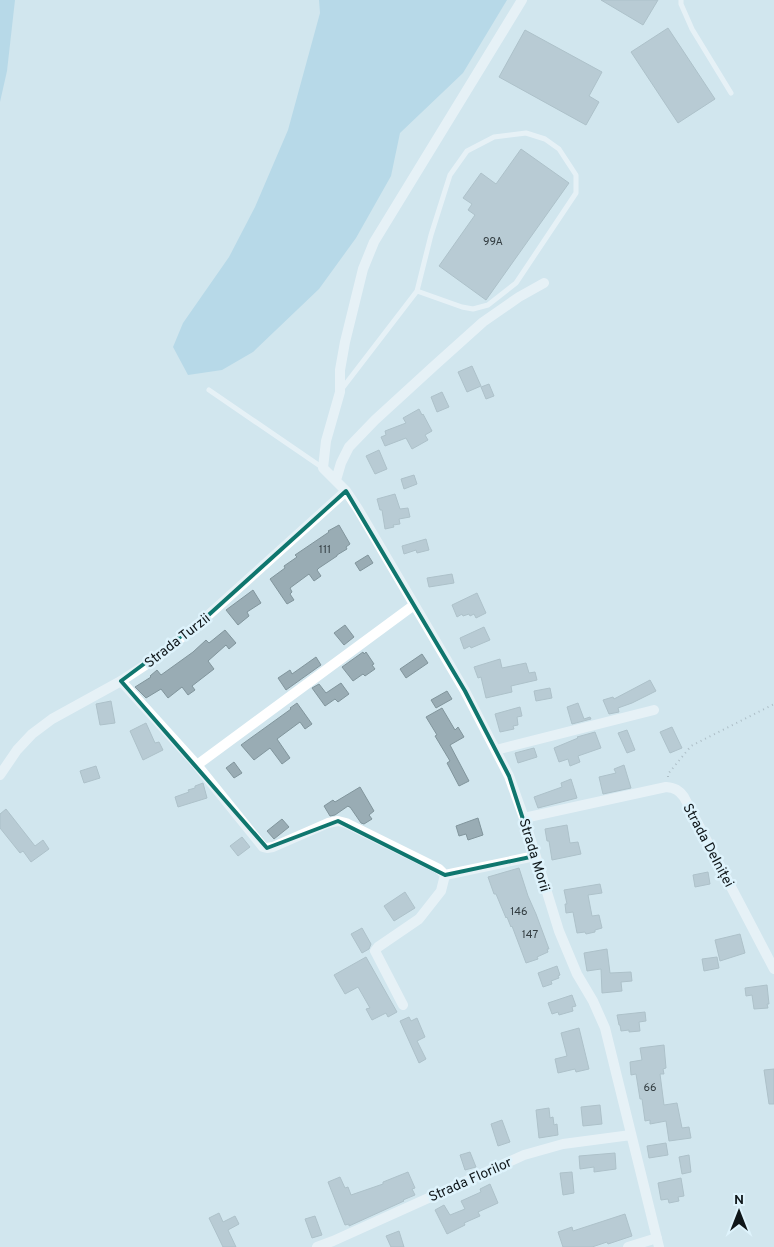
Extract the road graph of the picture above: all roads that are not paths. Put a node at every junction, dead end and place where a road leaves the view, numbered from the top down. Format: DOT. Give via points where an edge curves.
graph roads {
  1 [pos="522,0"];
  2 [pos="681,0"];
  3 [pos="731,93"];
  4 [pos="544,284"];
  5 [pos="417,291"];
  6 [pos="208,390"];
  7 [pos="340,392"];
  8 [pos="323,468"];
  9 [pos="336,480"];
  10 [pos="346,490"];
  11 [pos="414,604"];
  12 [pos="121,681"];
  13 [pos="654,710"];
  14 [pos="496,750"];
  15 [pos="197,765"];
  16 [pos="0,776"];
  17 [pos="524,818"];
  18 [pos="535,856"];
  19 [pos="445,875"];
  20 [pos="773,964"];
  21 [pos="403,1005"];
  22 [pos="631,1135"];
  23 [pos="658,1242"];
  24 [pos="317,1247"];
  25 [pos="628,1247"];
  1 -- 7 [label="street" via="374,242 363,269 345,342"];
  2 -- 3 [label="lane" via="692,28"];
  4 -- 9 [label="street" via="484,322 375,420 349,447"];
  5 -- 5 [label="lane" via="450,175 468,151 494,137 526,133 545,139 559,149 576,175 576,193 516,284 488,305 473,309"];
  5 -- 7 [label="lane"];
  6 -- 8 [label="lane"];
  7 -- 8 [label="street" via="326,441"];
  8 -- 9 [label="street, Strada Morii"];
  9 -- 10 [label="street, Strada Morii"];
  10 -- 11 [label="street, Strada Morii"];
  10 -- 12 [label="street, Strada Turzii" via="203,620"];
  11 -- 14 [label="street, Strada Morii"];
  11 -- 15 [label="street"];
  12 -- 15 [label="street"];
  12 -- 16 [label="street, Strada Turzii" via="32,734"];
  13 -- 14 [label="street"];
  14 -- 17 [label="street, Strada Morii" via="510,776"];
  15 -- 19 [label="street" via="263,847 273,847 328,822 346,823 439,869"];
  17 -- 18 [label="street, Strada Morii"];
  17 -- 20 [label="street, Strada Delniței" via="666,787 680,791"];
  18 -- 19 [label="street"];
  18 -- 22 [label="street, Strada Morii" via="559,931 605,1028"];
  19 -- 21 [label="street" via="441,891 419,919 375,951"];
  22 -- 23 [label="street, Strada Morii"];
  22 -- 24 [label="street, Strada Florilor" via="563,1144 524,1155"];
  23 -- 25 [label="street"];
}
